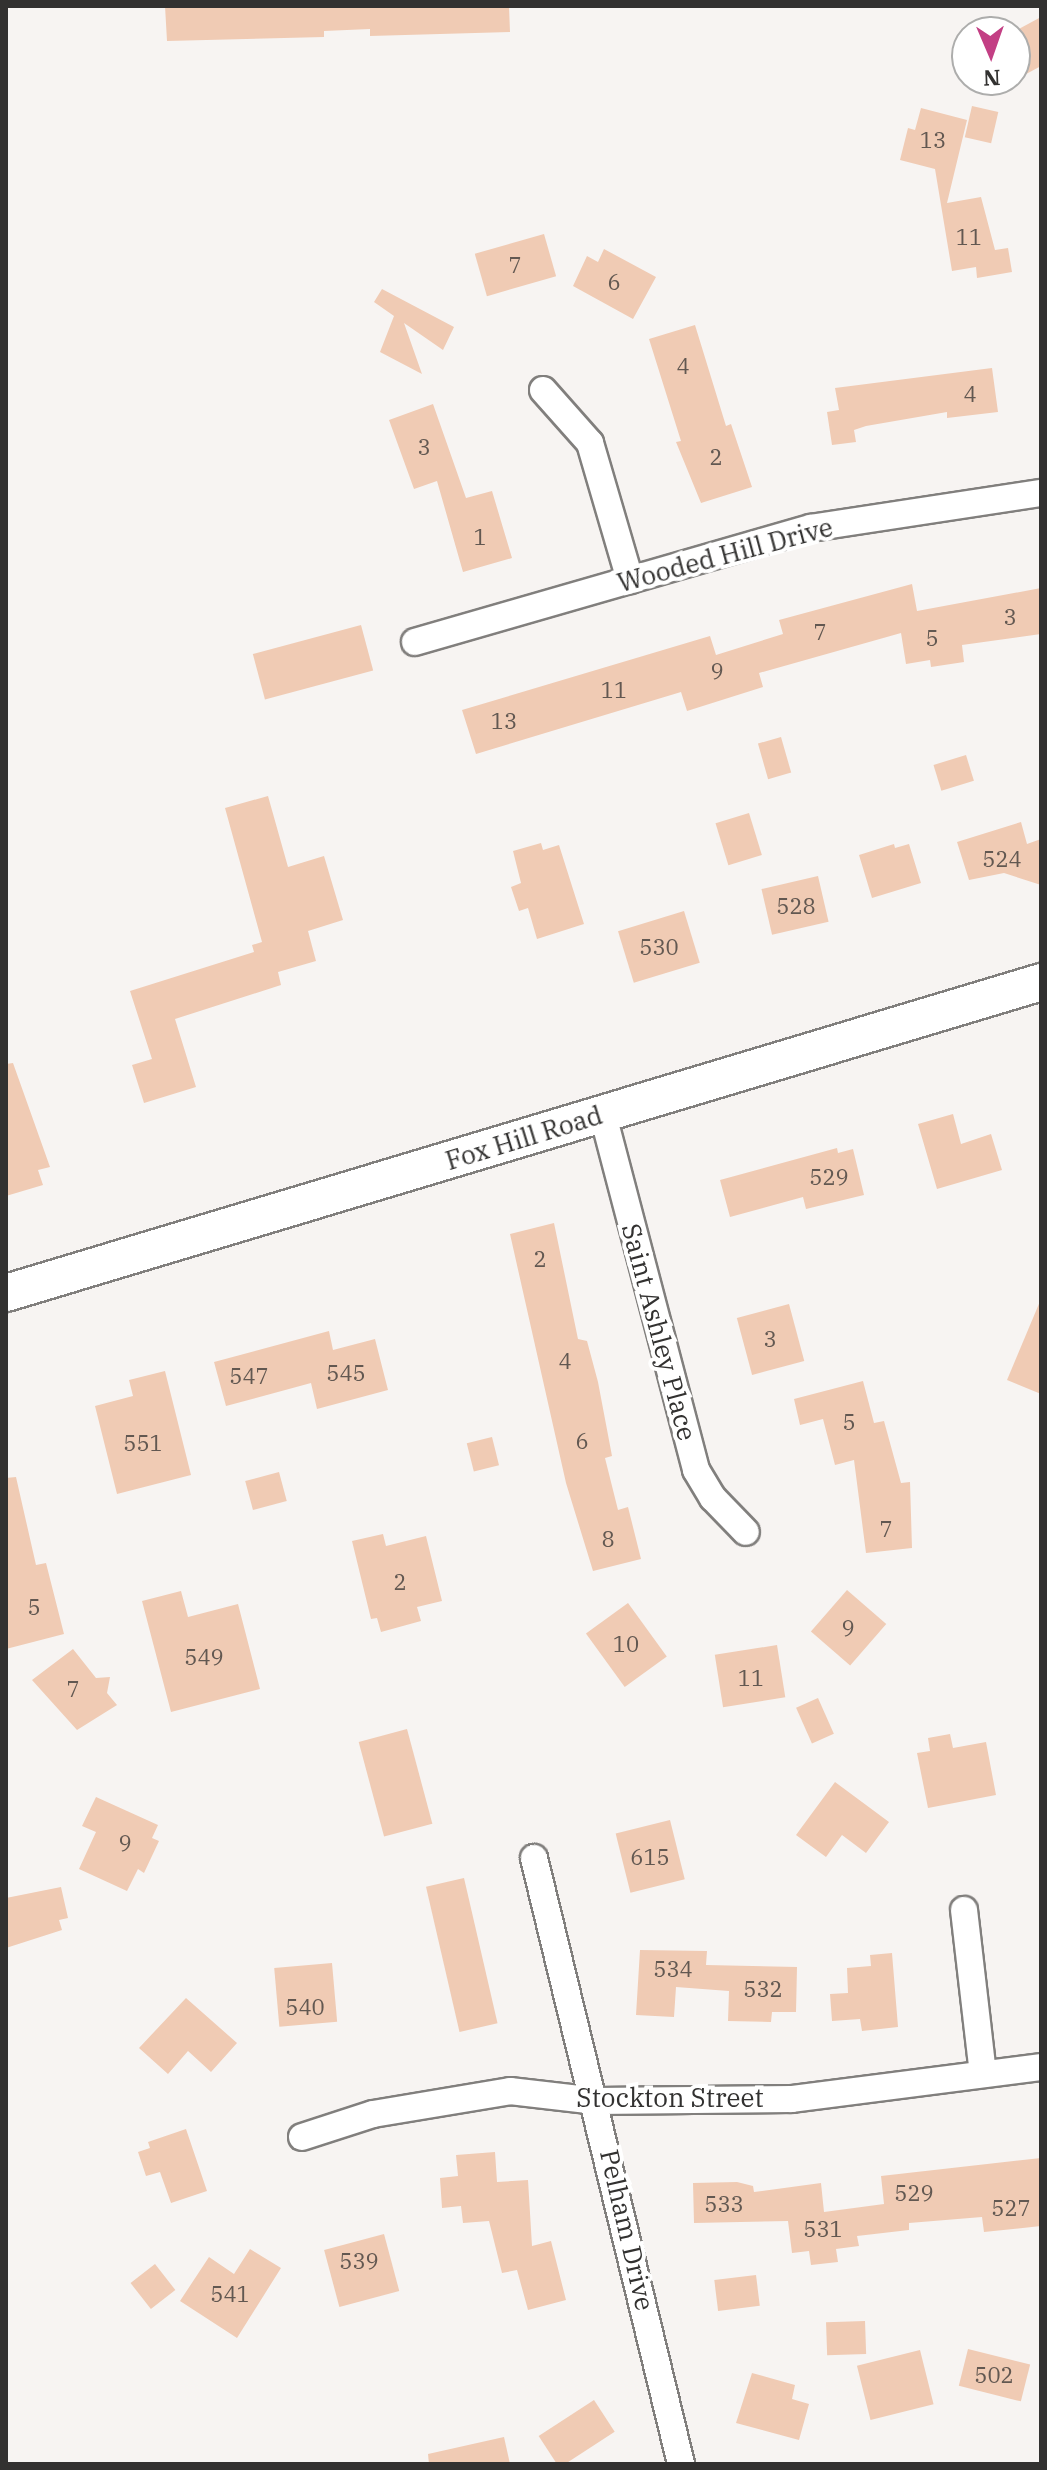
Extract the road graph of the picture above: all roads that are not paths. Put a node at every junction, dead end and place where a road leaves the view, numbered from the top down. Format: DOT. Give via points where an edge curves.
graph roads {
  1 [pos="543,390"];
  2 [pos="1041,493"];
  3 [pos="630,580"];
  4 [pos="415,642"];
  5 [pos="1041,982"];
  6 [pos="603,1115"];
  7 [pos="6,1293"];
  8 [pos="746,1532"];
  9 [pos="534,1858"];
  10 [pos="964,1910"];
  11 [pos="1041,2067"];
  12 [pos="983,2074"];
  13 [pos="596,2101"];
  14 [pos="302,2137"];
  15 [pos="681,2464"];
  1 -- 3 [label="street" via="590,443"];
  2 -- 3 [label="street, Wooded Hill Drive" via="811,528"];
  3 -- 4 [label="street, Wooded Hill Drive"];
  5 -- 6 [label="main road, Fox Hill Road"];
  6 -- 7 [label="main road, Fox Hill Road"];
  6 -- 8 [label="street, Saint Ashley Place" via="696,1470 713,1498"];
  9 -- 13 [label="street, Pelham Drive"];
  10 -- 12 [label="street"];
  11 -- 12 [label="street, Stockton Street"];
  12 -- 13 [label="street, Stockton Street" via="792,2099"];
  13 -- 14 [label="street, Stockton Street" via="510,2091 373,2114"];
  13 -- 15 [label="street, Pelham Drive"];
}
